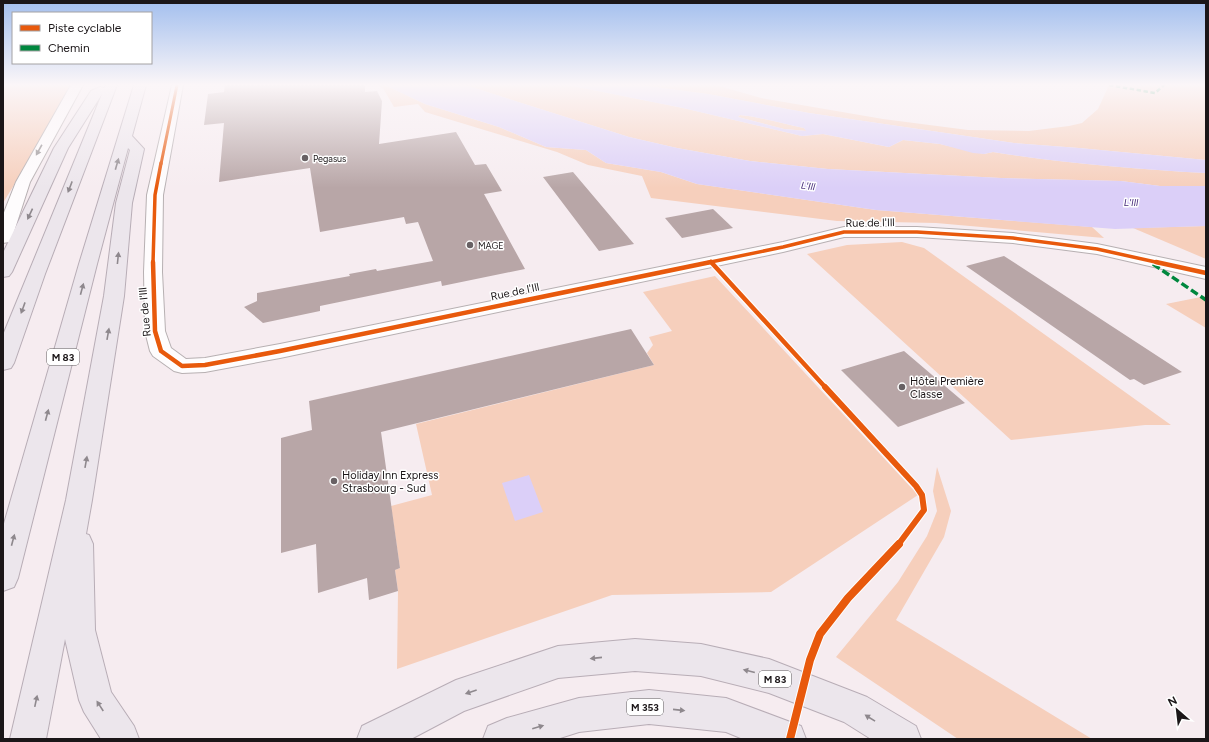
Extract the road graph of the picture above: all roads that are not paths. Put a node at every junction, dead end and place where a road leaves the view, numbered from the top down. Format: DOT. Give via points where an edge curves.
graph roads {
  1 [pos="57,120"];
  2 [pos="79,120"];
  3 [pos="97,120"];
  4 [pos="130,120"];
  5 [pos="170,120"];
  6 [pos="125,137"];
  7 [pos="3,238"];
  8 [pos="3,268"];
  9 [pos="1206,273"];
  10 [pos="3,363"];
  11 [pos="79,500"];
  12 [pos="3,578"];
  13 [pos="28,739"];
  14 [pos="121,739"];
  15 [pos="375,739"];
  16 [pos="501,739"];
  17 [pos="788,739"];
  18 [pos="903,739"];
  1 -- 7 [label="street, one-way" via="22,182"];
  2 -- 8 [label="highway, one-way" via="61,148"];
  3 -- 10 [label="highway, one-way"];
  4 -- 6 [label="highway, M 83"];
  5 -- 9 [label="street, Rue de l'Ill" via="156,195 152,272 155,331 161,351 182,366 205,365 280,351 844,232 917,232 1013,238 1097,248"];
  11 -- 6 [label="highway, one-way" via="114,296 124,203 136,149"];
  12 -- 6 [label="highway, M 83, one-way"];
  13 -- 11 [label="highway, one-way"];
  14 -- 11 [label="highway, one-way" via="96,700 79,630"];
  18 -- 15 [label="highway, M 83, one-way" via="855,709 769,676 701,660 635,655 558,662 456,697"];
  16 -- 17 [label="highway, M 353, one-way" via="579,715 648,707 726,715"];
}
